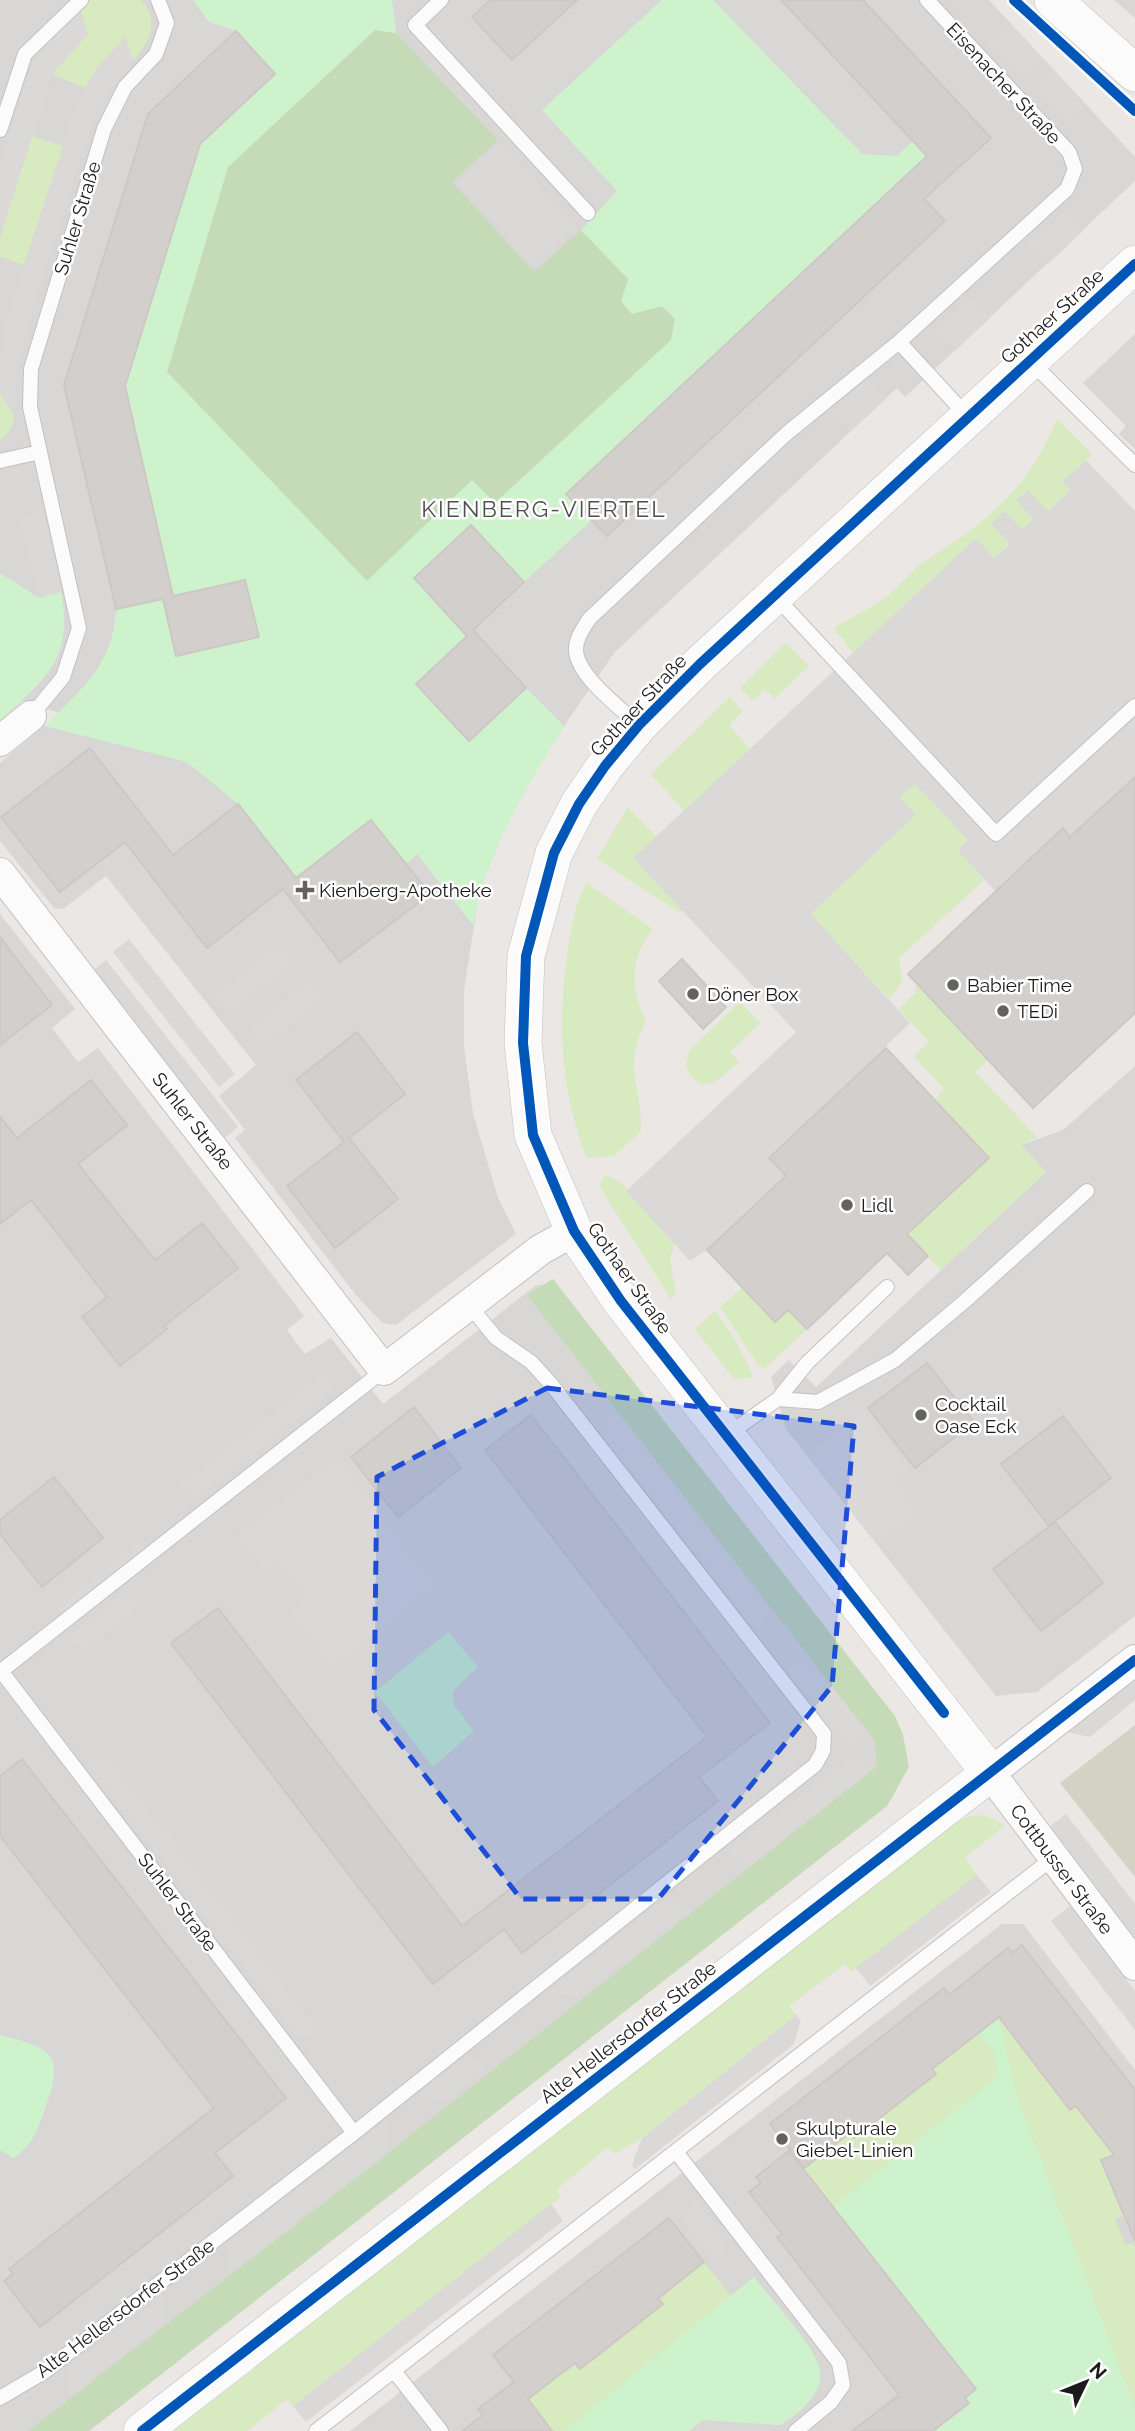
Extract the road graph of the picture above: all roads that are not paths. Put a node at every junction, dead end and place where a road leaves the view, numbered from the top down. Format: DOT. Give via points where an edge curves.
graph roads {
  1 [pos="81,0"];
  2 [pos="158,0"];
  3 [pos="441,0"];
  4 [pos="927,0"];
  5 [pos="1053,0"];
  6 [pos="1135,73"];
  7 [pos="0,130"];
  8 [pos="1075,169"];
  9 [pos="588,213"];
  10 [pos="1135,264"];
  11 [pos="899,342"];
  12 [pos="1029,360"];
  13 [pos="967,416"];
  14 [pos="40,452"];
  15 [pos="0,461"];
  16 [pos="1135,465"];
  17 [pos="774,595"];
  18 [pos="1135,706"];
  19 [pos="31,716"];
  20 [pos="639,725"];
  21 [pos="0,741"];
  22 [pos="0,873"];
  23 [pos="1087,1191"];
  24 [pos="574,1231"];
  25 [pos="887,1287"];
  26 [pos="469,1305"];
  27 [pos="384,1370"];
  28 [pos="778,1399"];
  29 [pos="726,1436"];
  30 [pos="1135,1660"];
  31 [pos="0,1672"];
  32 [pos="990,1773"];
  33 [pos="1053,1858"];
  34 [pos="1135,1965"];
  35 [pos="354,2133"];
  36 [pos="677,2152"];
  37 [pos="394,2371"];
  38 [pos="0,2398"];
  39 [pos="142,2431"];
  40 [pos="316,2431"];
  41 [pos="441,2431"];
  42 [pos="796,2431"];
  1 -- 7 [label="lane" via="25,54"];
  2 -- 14 [label="lane, Suhler Straße" via="167,23 156,54 125,88 104,130 31,369 30,407"];
  3 -- 9 [label="lane" via="415,25"];
  4 -- 8 [label="lane, Eisenacher Straße" via="1069,152"];
  5 -- 6 [label="street"];
  8 -- 11 [label="lane, Gothaer Straße" via="1068,189"];
  10 -- 12 [label="street, Gothaer Straße"];
  11 -- 13 [label="lane"];
  11 -- 20 [label="lane, Gothaer Straße" via="786,434 589,619 578,638 581,667"];
  12 -- 13 [label="street, Gothaer Straße"];
  12 -- 16 [label="lane"];
  13 -- 17 [label="street, Gothaer Straße"];
  14 -- 15 [label="lane"];
  14 -- 19 [label="lane, Suhler Straße" via="79,628 63,677"];
  17 -- 18 [label="lane" via="996,834"];
  17 -- 20 [label="street, Gothaer Straße"];
  19 -- 21 [label="street, Suhler Straße"];
  20 -- 24 [label="street, Gothaer Straße" via="579,804 554,853 526,956 523,1043 533,1135"];
  22 -- 27 [label="street, Suhler Straße"];
  23 -- 28 [label="lane" via="895,1360 818,1402"];
  24 -- 26 [label="street, Suhler Straße" via="540,1250"];
  24 -- 29 [label="street, Gothaer Straße" via="621,1301"];
  25 -- 28 [label="lane" via="807,1363"];
  26 -- 27 [label="street, Suhler Straße"];
  26 -- 35 [label="lane, Alte Hellersdorfer Straße" via="496,1338 551,1384 824,1734 823,1751 815,1765"];
  27 -- 31 [label="lane, Suhler Straße"];
  28 -- 29 [label="lane"];
  29 -- 32 [label="street, Gothaer Straße"];
  30 -- 32 [label="street, Alte Hellersdorfer Straße"];
  31 -- 35 [label="lane, Suhler Straße"];
  32 -- 33 [label="street, Cottbusser Straße"];
  32 -- 39 [label="street, Alte Hellersdorfer Straße"];
  33 -- 34 [label="street, Cottbusser Straße"];
  33 -- 36 [label="lane"];
  35 -- 38 [label="lane, Alte Hellersdorfer Straße" via="44,2372"];
  36 -- 37 [label="lane"];
  36 -- 42 [label="lane" via="839,2363 843,2385 831,2402"];
  37 -- 40 [label="lane"];
  37 -- 41 [label="lane"];
}
